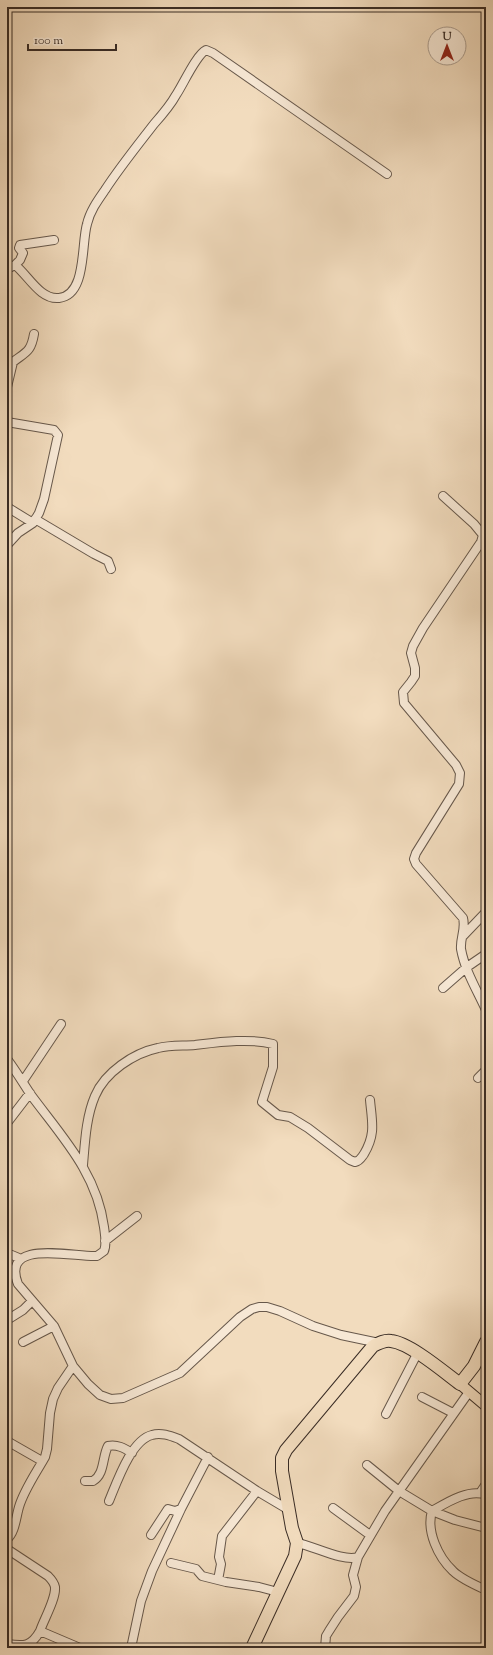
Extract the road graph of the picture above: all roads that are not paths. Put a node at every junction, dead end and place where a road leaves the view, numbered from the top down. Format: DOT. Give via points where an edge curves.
graph roads {
  1 [pos="387,174"];
  2 [pos="54,240"];
  3 [pos="15,265"];
  4 [pos="7,269"];
  5 [pos="34,334"];
  6 [pos="7,386"];
  7 [pos="7,422"];
  8 [pos="443,496"];
  9 [pos="7,507"];
  10 [pos="34,521"];
  11 [pos="7,545"];
  12 [pos="111,569"];
  13 [pos="486,912"];
  14 [pos="462,937"];
  15 [pos="486,954"];
  16 [pos="467,967"];
  17 [pos="443,988"];
  18 [pos="486,1010"];
  19 [pos="62,1024"];
  20 [pos="7,1059"];
  21 [pos="486,1070"];
  22 [pos="478,1078"];
  23 [pos="23,1081"];
  24 [pos="30,1093"];
  25 [pos="370,1100"];
  26 [pos="7,1123"];
  27 [pos="83,1166"];
  28 [pos="137,1216"];
  29 [pos="105,1241"];
  30 [pos="7,1253"];
  31 [pos="19,1258"];
  32 [pos="32,1301"];
  33 [pos="7,1320"];
  34 [pos="54,1326"];
  35 [pos="23,1342"];
  36 [pos="486,1342"];
  37 [pos="379,1343"];
  38 [pos="414,1351"];
  39 [pos="73,1366"];
  40 [pos="465,1388"];
  41 [pos="422,1397"];
  42 [pos="486,1406"];
  43 [pos="453,1413"];
  44 [pos="386,1414"];
  45 [pos="7,1442"];
  46 [pos="132,1453"];
  47 [pos="208,1458"];
  48 [pos="42,1461"];
  49 [pos="367,1465"];
  50 [pos="85,1481"];
  51 [pos="486,1484"];
  52 [pos="257,1491"];
  53 [pos="399,1491"];
  54 [pos="483,1494"];
  55 [pos="110,1500"];
  56 [pos="333,1508"];
  57 [pos="181,1509"];
  58 [pos="289,1510"];
  59 [pos="432,1511"];
  60 [pos="292,1528"];
  61 [pos="486,1528"];
  62 [pos="151,1535"];
  63 [pos="370,1535"];
  64 [pos="7,1539"];
  65 [pos="297,1543"];
  66 [pos="7,1550"];
  67 [pos="358,1557"];
  68 [pos="171,1563"];
  69 [pos="291,1565"];
  70 [pos="218,1580"];
  71 [pos="486,1590"];
  72 [pos="278,1592"];
  73 [pos="40,1631"];
  74 [pos="7,1644"];
  75 [pos="80,1648"];
  76 [pos="131,1648"];
  77 [pos="252,1648"];
  78 [pos="325,1648"];
  1 -- 3 [label="street" via="206,50 198,58 173,100 118,170 90,215 85,231 79,279 74,289 67,296 60,298 48,296"];
  2 -- 3 [label="street" via="20,245 22,256"];
  3 -- 4 [label="street"];
  5 -- 6 [label="street" via="30,348 13,362"];
  7 -- 10 [label="street" via="54,430 58,435 44,499"];
  8 -- 14 [label="street" via="482,532 483,537 413,646 411,653 415,676 404,690 403,698 407,708 460,773 459,784 414,859 461,914 464,922"];
  9 -- 10 [label="street"];
  10 -- 11 [label="street"];
  10 -- 12 [label="street" via="108,561"];
  13 -- 14 [label="street"];
  14 -- 16 [label="street" via="461,950"];
  15 -- 16 [label="street"];
  16 -- 17 [label="street"];
  16 -- 18 [label="street"];
  19 -- 23 [label="street"];
  20 -- 23 [label="street"];
  21 -- 22 [label="street"];
  23 -- 24 [label="street"];
  24 -- 26 [label="street"];
  24 -- 27 [label="street"];
  25 -- 27 [label="street" via="372,1137 357,1162 308,1128 290,1117 278,1115 262,1102 273,1067 273,1044 240,1042 158,1048 138,1055 120,1066 98,1090 85,1138"];
  27 -- 29 [label="street" via="97,1197"];
  28 -- 29 [label="street"];
  29 -- 31 [label="street" via="104,1252 97,1256 41,1253"];
  30 -- 31 [label="street"];
  31 -- 32 [label="street" via="15,1277"];
  32 -- 33 [label="street"];
  32 -- 34 [label="street"];
  34 -- 35 [label="street"];
  34 -- 39 [label="street"];
  36 -- 40 [label="highway"];
  37 -- 38 [label="highway" via="397,1343"];
  37 -- 39 [label="street" via="340,1335 280,1311 259,1307 240,1317 180,1373 123,1398 111,1399 100,1394"];
  37 -- 58 [label="highway" via="368,1350 286,1450 282,1458 282,1471"];
  38 -- 40 [label="highway"];
  38 -- 44 [label="street"];
  39 -- 48 [label="street" via="53,1399 47,1449"];
  40 -- 42 [label="main road"];
  40 -- 43 [label="street"];
  41 -- 43 [label="street"];
  43 -- 53 [label="street"];
  45 -- 48 [label="street"];
  46 -- 47 [label="street" via="147,1437 158,1434 179,1439"];
  46 -- 50 [label="street" via="121,1447 108,1446 98,1477 93,1481"];
  46 -- 55 [label="street"];
  47 -- 52 [label="street"];
  47 -- 57 [label="street"];
  48 -- 64 [label="street" via="19,1505"];
  49 -- 53 [label="street"];
  51 -- 54 [label="street"];
  52 -- 58 [label="street"];
  52 -- 70 [label="street" via="222,1536"];
  53 -- 59 [label="street"];
  53 -- 63 [label="street"];
  54 -- 59 [label="street" via="470,1494"];
  56 -- 63 [label="street"];
  57 -- 62 [label="street" via="168,1509"];
  57 -- 76 [label="street" via="141,1601"];
  58 -- 60 [label="highway"];
  59 -- 61 [label="street"];
  59 -- 71 [label="street" via="432,1536 443,1558 454,1572"];
  60 -- 65 [label="highway"];
  60 -- 69 [label="highway" via="289,1558"];
  63 -- 67 [label="street"];
  65 -- 67 [label="street" via="310,1545 343,1558"];
  65 -- 69 [label="highway"];
  66 -- 73 [label="street" via="48,1576 55,1586"];
  67 -- 78 [label="street" via="353,1575 356,1587 354,1596 326,1636"];
  68 -- 70 [label="street" via="196,1569 202,1576"];
  69 -- 72 [label="highway"];
  70 -- 72 [label="street"];
  72 -- 77 [label="highway"];
  73 -- 74 [label="street" via="36,1638 27,1644"];
  73 -- 75 [label="street"];
}
